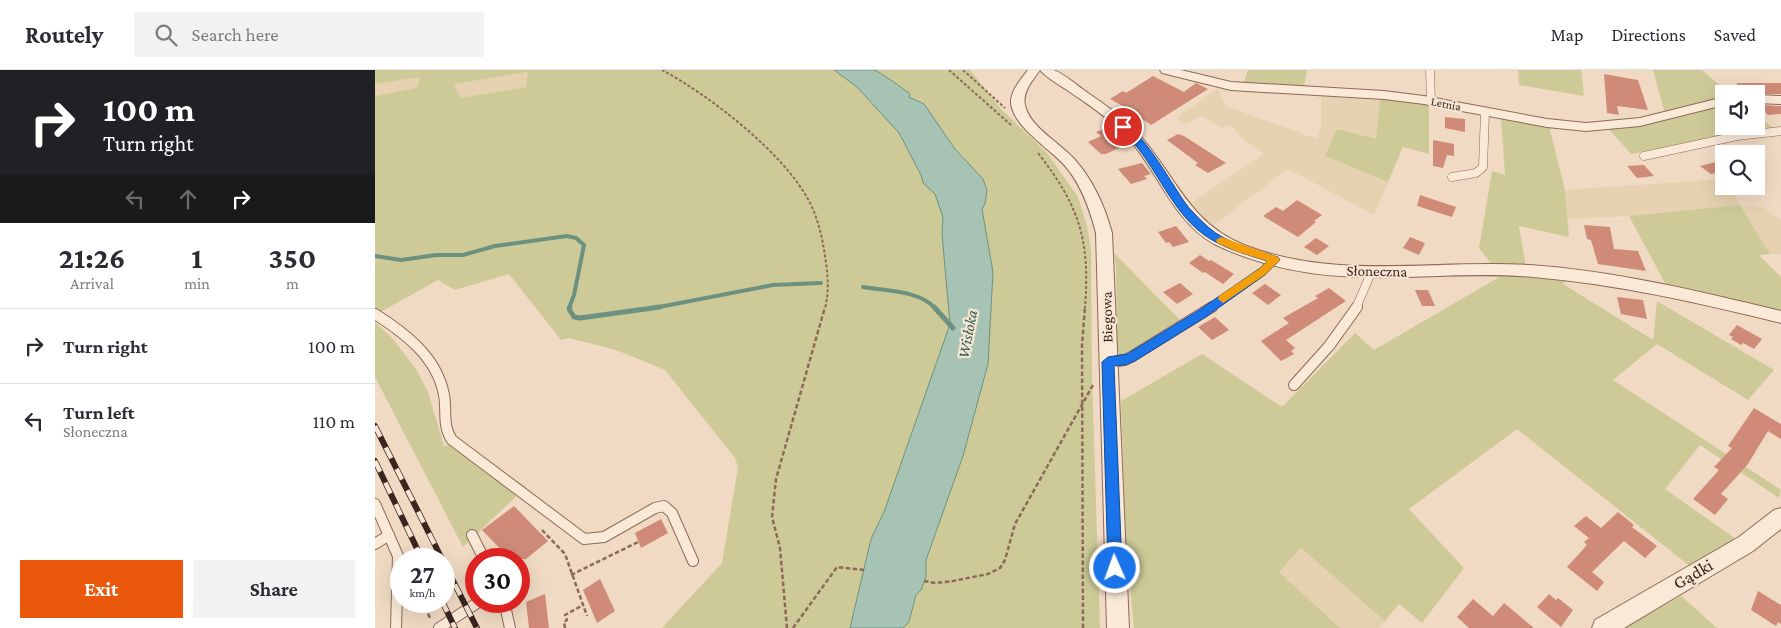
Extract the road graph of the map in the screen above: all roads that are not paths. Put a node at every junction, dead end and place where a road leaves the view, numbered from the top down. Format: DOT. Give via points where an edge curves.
graph roads {
  1 [pos="1034,70"];
  2 [pos="1046,70"];
  3 [pos="1166,70"];
  4 [pos="1430,70"];
  5 [pos="1765,99"];
  6 [pos="1781,100"];
  7 [pos="1431,102"];
  8 [pos="1715,103"];
  9 [pos="1485,112"];
  10 [pos="1781,132"];
  11 [pos="1644,156"];
  12 [pos="1452,177"];
  13 [pos="1275,260"];
  14 [pos="1371,273"];
  15 [pos="375,314"];
  16 [pos="1781,317"];
  17 [pos="1108,362"];
  18 [pos="1294,385"];
  19 [pos="375,504"];
  20 [pos="1781,517"];
  21 [pos="389,535"];
  22 [pos="473,535"];
  23 [pos="375,544"];
  24 [pos="480,548"];
  25 [pos="693,561"];
  26 [pos="465,611"];
  27 [pos="507,613"];
  28 [pos="396,628"];
  29 [pos="439,628"];
  30 [pos="510,628"];
  31 [pos="1118,628"];
  32 [pos="1603,628"];
  1 -- 17 [label="street, Biegowa" via="1019,94 1019,112 1071,164 1091,195 1102,224 1106,250"];
  2 -- 13 [label="street, Słoneczna" via="1136,138 1186,210 1205,230 1219,240"];
  3 -- 7 [label="street, Letnia" via="1231,86 1384,95"];
  4 -- 7 [label="lane"];
  5 -- 6 [label="street"];
  7 -- 9 [label="street, Letnia"];
  8 -- 9 [label="street, Letnia" via="1663,118 1586,127"];
  9 -- 12 [label="lane" via="1483,167 1476,173"];
  10 -- 11 [label="lane" via="1737,136"];
  13 -- 14 [label="street, Słoneczna"];
  13 -- 17 [label="lane" via="1211,308 1139,352 1125,360"];
  14 -- 16 [label="street, Słoneczna" via="1494,269 1583,276 1663,289"];
  14 -- 18 [label="lane" via="1366,292 1339,336"];
  15 -- 25 [label="lane" via="416,344 432,365 444,393 447,430 452,440 584,539 604,537 664,506 672,514"];
  17 -- 31 [label="street, Biegowa"];
  19 -- 21 [label="lane"];
  20 -- 32 [label="street, Gądki" via="1746,544"];
  21 -- 23 [label="lane"];
  21 -- 28 [label="lane" via="399,556"];
  22 -- 24 [label="lane"];
  26 -- 29 [label="lane"];
  27 -- 30 [label="lane"];
}
